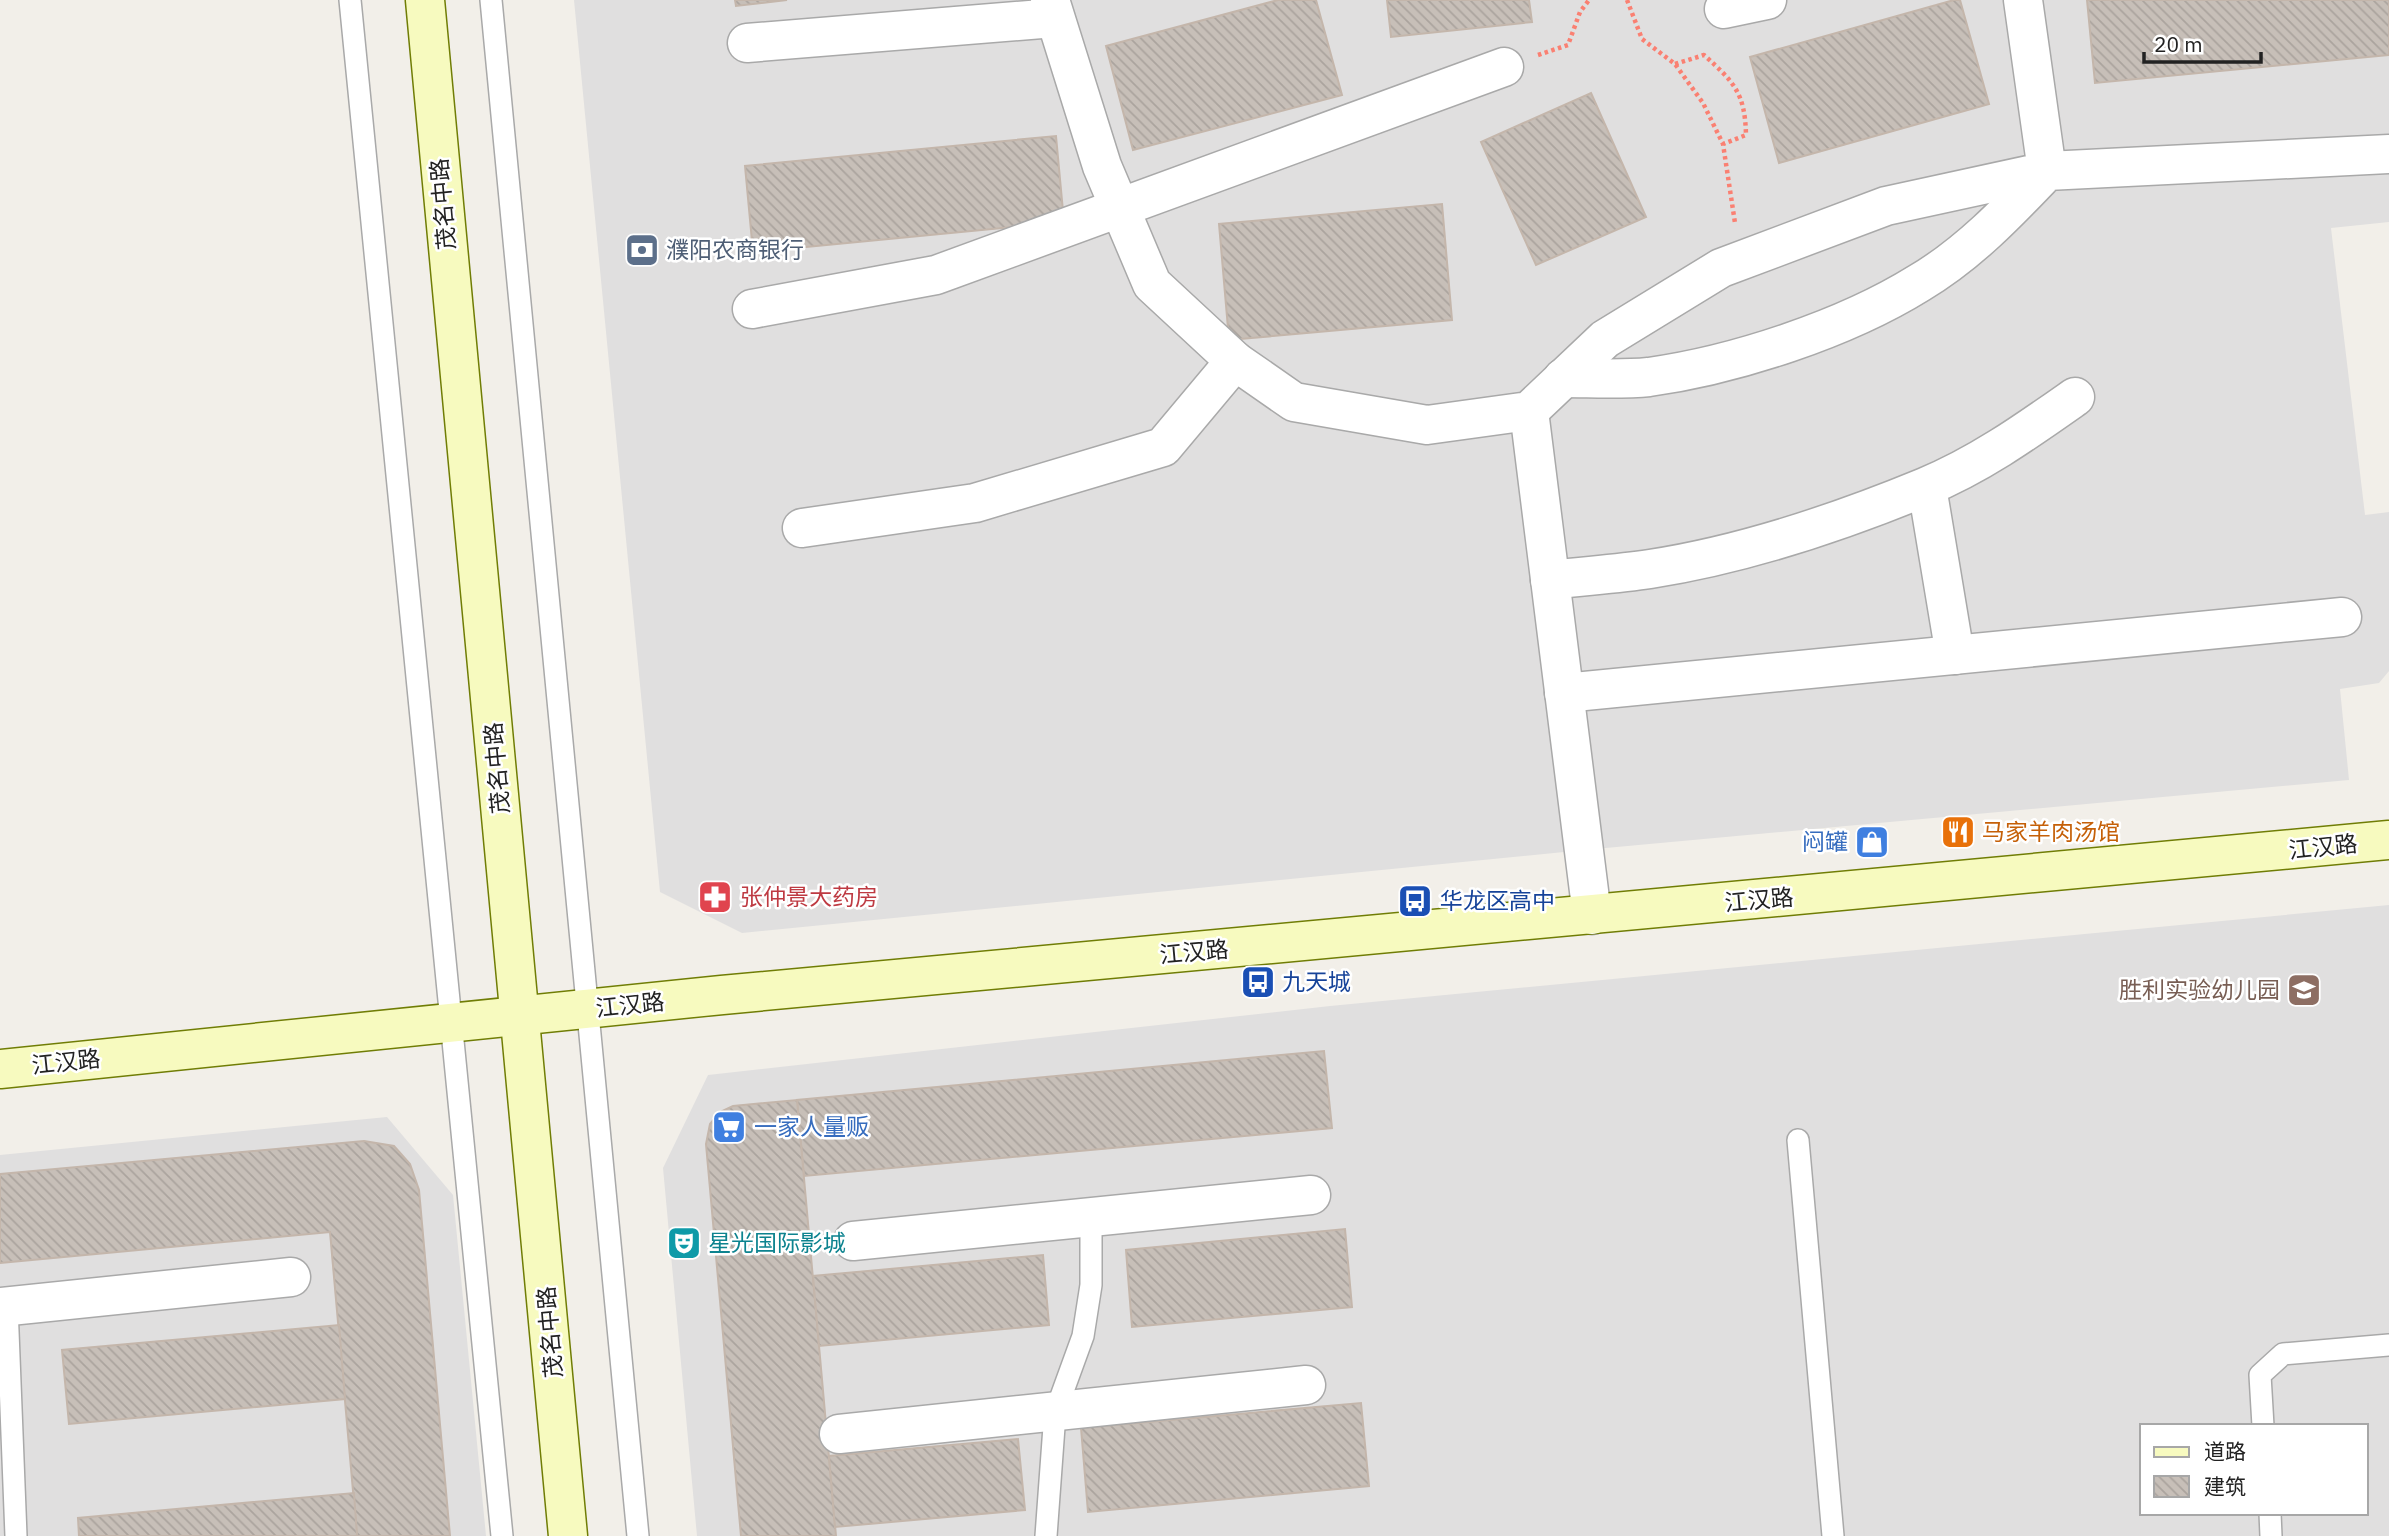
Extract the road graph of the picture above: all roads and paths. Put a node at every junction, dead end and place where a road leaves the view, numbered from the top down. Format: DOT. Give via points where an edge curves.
graph roads {
  1 [pos="350,0"];
  2 [pos="425,0"];
  3 [pos="491,0"];
  4 [pos="1589,0"];
  5 [pos="1627,0"];
  6 [pos="1767,0"];
  7 [pos="2023,0"];
  8 [pos="1052,9"];
  9 [pos="1724,9"];
  10 [pos="747,43"];
  11 [pos="1675,64"];
  12 [pos="1504,67"];
  13 [pos="1723,144"];
  14 [pos="2389,155"];
  15 [pos="2047,171"];
  16 [pos="1120,209"];
  17 [pos="1735,224"];
  18 [pos="752,309"];
  19 [pos="1234,360"];
  20 [pos="1563,378"];
  21 [pos="2075,397"];
  22 [pos="1529,411"];
  23 [pos="1927,486"];
  24 [pos="802,528"];
  25 [pos="1550,580"];
  26 [pos="2342,617"];
  27 [pos="1955,655"];
  28 [pos="1564,693"];
  29 [pos="2389,840"];
  30 [pos="1592,915"];
  31 [pos="586,1010"];
  32 [pos="521,1018"];
  33 [pos="451,1024"];
  34 [pos="0,1069"];
  35 [pos="1798,1140"];
  36 [pos="1311,1195"];
  37 [pos="1091,1217"];
  38 [pos="853,1241"];
  39 [pos="291,1277"];
  40 [pos="4,1307"];
  41 [pos="2389,1345"];
  42 [pos="1306,1385"];
  43 [pos="1055,1413"];
  44 [pos="2263,1424"];
  45 [pos="839,1434"];
  46 [pos="2270,1515"];
  47 [pos="16,1536"];
  48 [pos="502,1536"];
  49 [pos="568,1536"];
  50 [pos="638,1536"];
  51 [pos="1046,1536"];
  52 [pos="1833,1536"];
  53 [pos="2271,1536"];
  1 -- 33 [label="lane"];
  2 -- 32 [label="street, 茂名中路"];
  3 -- 31 [label="lane"];
  4 -- 12 [label="path" via="1568,45"];
  5 -- 11 [label="path" via="1642,39"];
  6 -- 9 [label="street"];
  7 -- 15 [label="street"];
  8 -- 10 [label="street"];
  8 -- 16 [label="street"];
  11 -- 13 [label="path" via="1703,103"];
  11 -- 13 [label="path" via="1704,55 1727,76 1745,105 1746,135"];
  12 -- 16 [label="street"];
  13 -- 17 [label="path"];
  14 -- 15 [label="street"];
  15 -- 20 [label="street" via="1885,205 1721,268 1605,339"];
  15 -- 20 [label="street" via="1992,229 1919,283 1839,322 1729,360 1647,377"];
  16 -- 18 [label="street" via="936,275"];
  16 -- 19 [label="street" via="1152,284"];
  19 -- 22 [label="street" via="1294,402 1427,425"];
  19 -- 24 [label="street" via="1163,447 975,503"];
  20 -- 22 [label="street"];
  21 -- 23 [label="street" via="2014,440"];
  22 -- 25 [label="street"];
  23 -- 25 [label="street" via="1752,547 1652,569"];
  23 -- 27 [label="street"];
  25 -- 28 [label="street"];
  26 -- 27 [label="street"];
  27 -- 28 [label="street"];
  28 -- 30 [label="street"];
  29 -- 30 [label="street, 江汉路"];
  30 -- 31 [label="street, 江汉路"];
  31 -- 32 [label="street, 江汉路"];
  31 -- 50 [label="lane"];
  32 -- 33 [label="street, 江汉路"];
  32 -- 49 [label="street, 茂名中路"];
  33 -- 34 [label="street, 江汉路"];
  33 -- 48 [label="lane"];
  35 -- 52 [label="lane"];
  36 -- 37 [label="street"];
  37 -- 38 [label="street"];
  37 -- 43 [label="lane" via="1091,1285 1083,1336"];
  39 -- 40 [label="street"];
  40 -- 47 [label="lane"];
  41 -- 44 [label="lane" via="2283,1354 2260,1375"];
  42 -- 43 [label="street"];
  43 -- 45 [label="street"];
  43 -- 51 [label="lane"];
  46 -- 53 [label="lane"];
}
